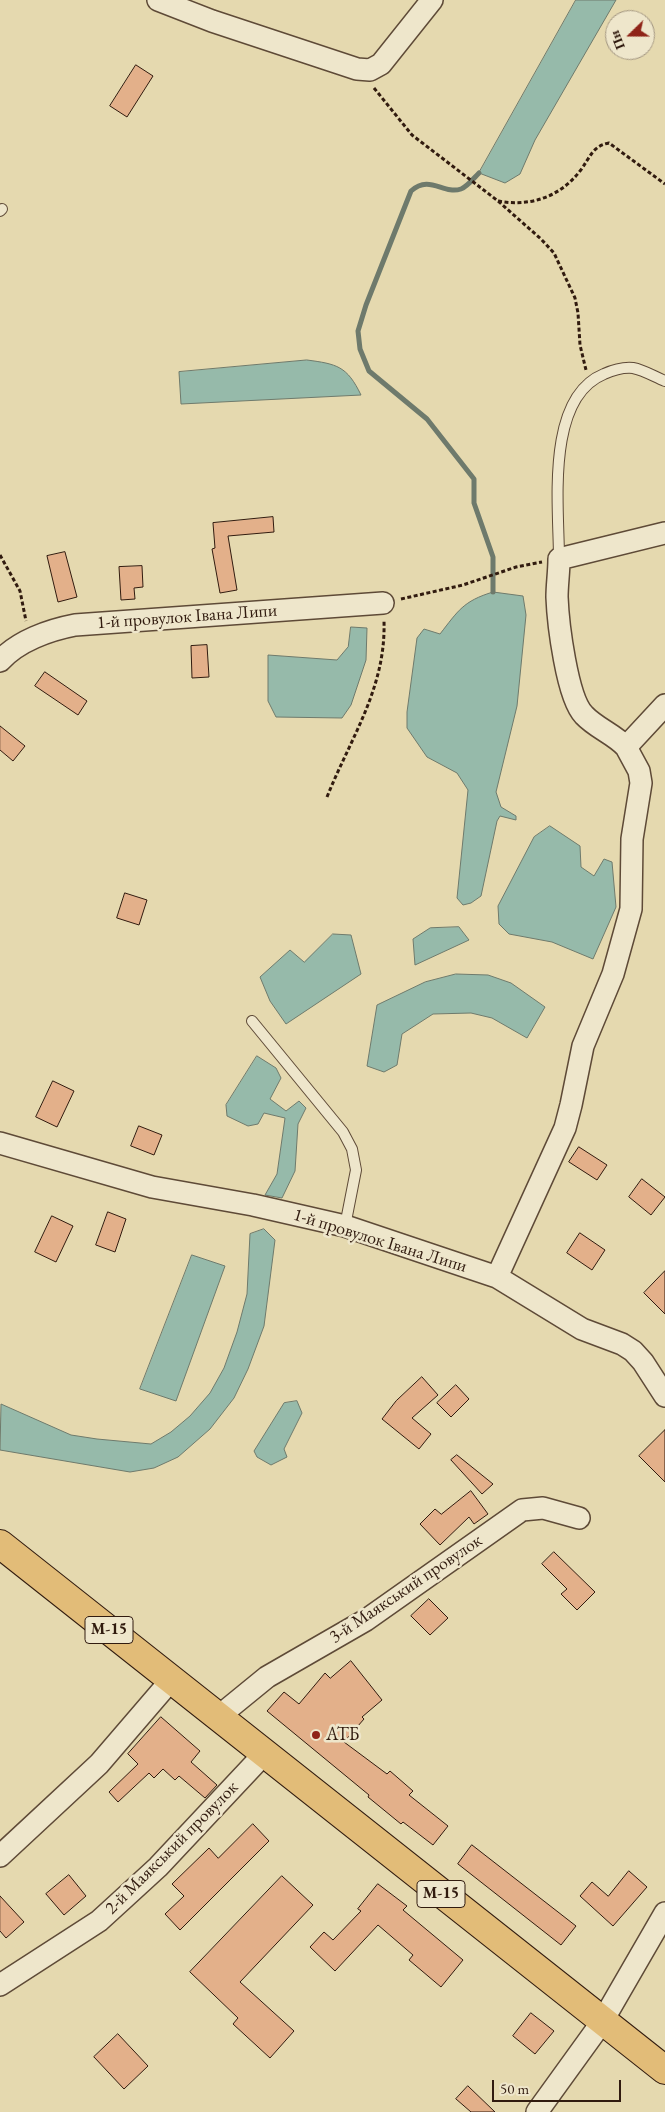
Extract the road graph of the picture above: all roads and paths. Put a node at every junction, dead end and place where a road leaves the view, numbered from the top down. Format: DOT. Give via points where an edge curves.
graph roads {
  1 [pos="158,0"];
  2 [pos="432,0"];
  3 [pos="357,69"];
  4 [pos="665,184"];
  5 [pos="498,201"];
  6 [pos="592,379"];
  7 [pos="665,381"];
  8 [pos="665,533"];
  9 [pos="0,555"];
  10 [pos="559,559"];
  11 [pos="383,603"];
  12 [pos="23,643"];
  13 [pos="0,661"];
  14 [pos="665,704"];
  15 [pos="626,747"];
  16 [pos="327,797"];
  17 [pos="252,1021"];
  18 [pos="0,1143"];
  19 [pos="345,1226"];
  20 [pos="497,1278"];
  21 [pos="665,1396"];
  22 [pos="579,1518"];
  23 [pos="0,1544"];
  24 [pos="172,1680"];
  25 [pos="218,1717"];
  26 [pos="264,1754"];
  27 [pos="0,1856"];
  28 [pos="665,1913"];
  29 [pos="0,1985"];
  30 [pos="602,2022"];
  31 [pos="665,2070"];
  32 [pos="537,2112"];
  1 -- 3 [label="street"];
  2 -- 3 [label="street" via="381,64 370,70"];
  3 -- 5 [label="path" via="412,135"];
  4 -- 5 [label="path" via="609,143 596,148 570,181 548,197 524,204"];
  5 -- 6 [label="path" via="554,253 572,290 578,313 583,364"];
  6 -- 7 [label="lane" via="614,370 635,368"];
  6 -- 10 [label="lane" via="570,408 560,446"];
  8 -- 10 [label="street"];
  9 -- 12 [label="path" via="20,591 26,616"];
  10 -- 11 [label="path" via="516,566 463,585"];
  10 -- 15 [label="street" via="559,620 576,704 584,715"];
  11 -- 12 [label="street, 1-й провулок Івана Липи" via="75,625"];
  11 -- 16 [label="path" via="385,643 377,679 365,717"];
  12 -- 13 [label="street, 1-й провулок Івана Липи"];
  14 -- 15 [label="street"];
  15 -- 20 [label="street" via="639,771 641,783 632,839 631,909 613,974 583,1046 572,1105 564,1128"];
  17 -- 19 [label="lane" via="344,1132 352,1149 356,1170"];
  18 -- 19 [label="street, 1-й провулок Івана Липи" via="152,1187"];
  19 -- 20 [label="street, 1-й провулок Івана Липи"];
  20 -- 21 [label="street, 1-й провулок Івана Липи" via="582,1329 634,1351"];
  22 -- 25 [label="street, 3-й Маякський провулок" via="543,1508 522,1510 366,1620 267,1676"];
  23 -- 24 [label="highway, М-15"];
  24 -- 25 [label="highway, М-15"];
  24 -- 27 [label="street" via="99,1764"];
  25 -- 26 [label="highway, М-15"];
  26 -- 29 [label="street, 2-й Маякський провулок" via="158,1867 99,1921"];
  26 -- 30 [label="highway, М-15"];
  28 -- 30 [label="street"];
  30 -- 31 [label="highway, М-15"];
  30 -- 32 [label="street"];
}
